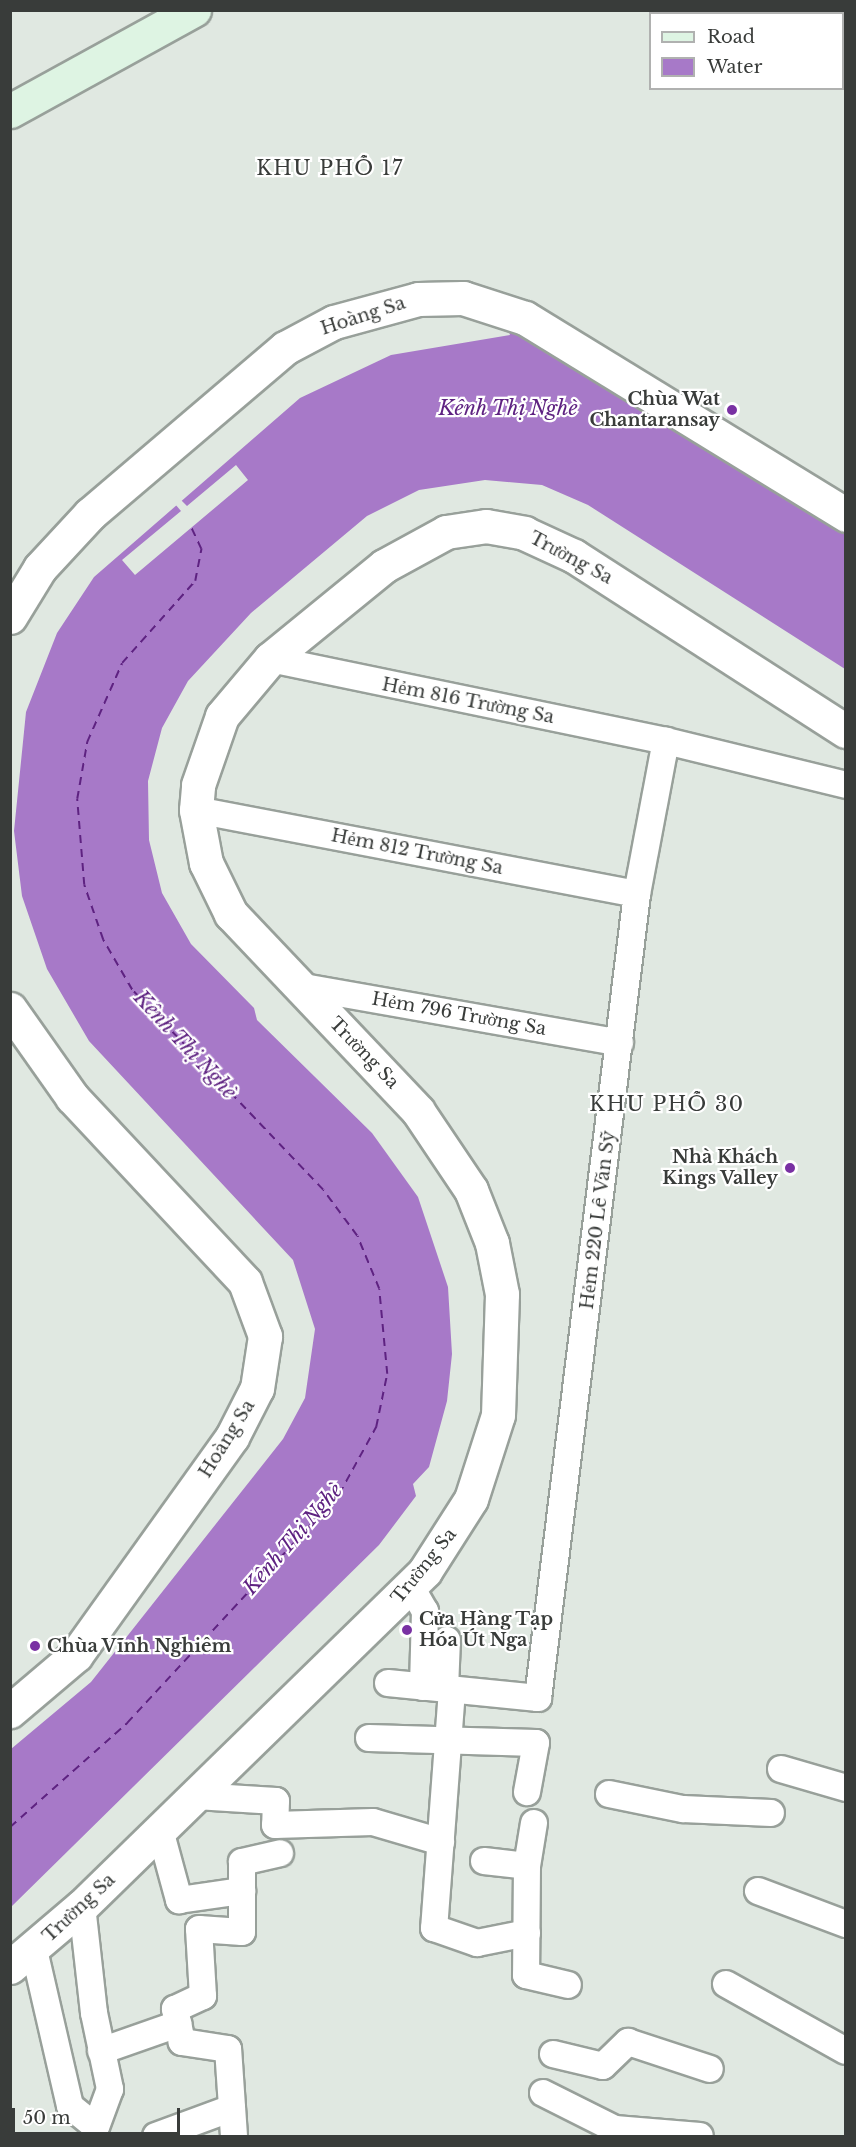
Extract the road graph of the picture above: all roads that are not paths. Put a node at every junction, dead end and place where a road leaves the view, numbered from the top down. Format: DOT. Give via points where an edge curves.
graph roads {
  1 [pos="194,10"];
  2 [pos="10,111"];
  3 [pos="846,515"];
  4 [pos="10,617"];
  5 [pos="270,659"];
  6 [pos="846,731"];
  7 [pos="666,741"];
  8 [pos="846,785"];
  9 [pos="196,810"];
  10 [pos="637,894"];
  11 [pos="298,986"];
  12 [pos="10,1009"];
  13 [pos="620,1042"];
  14 [pos="411,1587"];
  15 [pos="447,1641"];
  16 [pos="388,1683"];
  17 [pos="440,1688"];
  18 [pos="10,1711"];
  19 [pos="449,1737"];
  20 [pos="369,1738"];
  21 [pos="781,1769"];
  22 [pos="846,1788"];
  23 [pos="527,1792"];
  24 [pos="609,1794"];
  25 [pos="196,1796"];
  26 [pos="771,1813"];
  27 [pos="534,1823"];
  28 [pos="160,1830"];
  29 [pos="441,1842"];
  30 [pos="280,1853"];
  31 [pos="484,1861"];
  32 [pos="527,1866"];
  33 [pos="242,1891"];
  34 [pos="758,1891"];
  35 [pos="82,1906"];
  36 [pos="846,1924"];
  37 [pos="527,1933"];
  38 [pos="22,1958"];
  39 [pos="726,1984"];
  40 [pos="568,1985"];
  41 [pos="178,2024"];
  42 [pos="846,2051"];
  43 [pos="101,2052"];
  44 [pos="553,2054"];
  45 [pos="710,2069"];
  46 [pos="543,2093"];
  47 [pos="232,2108"];
  48 [pos="97,2132"];
  49 [pos="156,2136"];
  50 [pos="234,2136"];
  51 [pos="700,2136"];
  1 -- 2 [label="main road"];
  3 -- 4 [label="street, Hoàng Sa" via="525,318 463,298 418,298 334,322 285,348 90,513 40,568"];
  5 -- 6 [label="street, Trường Sa" via="362,583 423,542 467,527 504,528 574,556"];
  5 -- 7 [label="street, Hẻm 816 Trường Sa"];
  5 -- 9 [label="street, Trường Sa" via="237,694 211,738"];
  7 -- 8 [label="street"];
  7 -- 10 [label="street, Hẻm 220 Lê Văn Sỹ"];
  9 -- 10 [label="street, Hẻm 812 Trường Sa"];
  9 -- 11 [label="street, Trường Sa" via="217,891 231,914"];
  10 -- 13 [label="street, Hẻm 220 Lê Văn Sỹ"];
  11 -- 13 [label="street, Hẻm 796 Trường Sa"];
  11 -- 14 [label="street, Trường Sa" via="438,1136 471,1190 498,1267 504,1359 492,1439 459,1523"];
  12 -- 18 [label="street, Hoàng Sa" via="72,1098 245,1282 265,1336 257,1388 232,1437 76,1655 48,1684"];
  13 -- 17 [label="street, Hẻm 220 Lê Văn Sỹ" via="538,1698"];
  14 -- 17 [label="street" via="425,1611"];
  14 -- 25 [label="street, Trường Sa"];
  15 -- 17 [label="street"];
  16 -- 17 [label="street, Hẻm 220 Lê Văn Sỹ"];
  17 -- 19 [label="street"];
  19 -- 20 [label="street"];
  19 -- 23 [label="street" via="536,1743"];
  19 -- 29 [label="street"];
  21 -- 22 [label="street"];
  24 -- 26 [label="street" via="683,1809"];
  25 -- 28 [label="street, Trường Sa"];
  25 -- 29 [label="street" via="276,1801 275,1825 373,1822"];
  27 -- 32 [label="street"];
  28 -- 33 [label="street" via="179,1900"];
  28 -- 35 [label="street, Trường Sa"];
  29 -- 37 [label="street" via="434,1928 477,1943"];
  30 -- 33 [label="street" via="242,1862"];
  31 -- 32 [label="street"];
  32 -- 37 [label="street"];
  33 -- 41 [label="street" via="242,1932 199,1929 203,1996 175,2009"];
  34 -- 36 [label="street"];
  35 -- 38 [label="street, Trường Sa"];
  35 -- 43 [label="street"];
  37 -- 40 [label="street" via="526,1975"];
  38 -- 48 [label="street" via="70,2106"];
  39 -- 42 [label="street"];
  41 -- 43 [label="street"];
  41 -- 47 [label="street" via="182,2042 228,2049"];
  43 -- 48 [label="street" via="110,2089"];
  44 -- 45 [label="street" via="603,2066 628,2042"];
  46 -- 51 [label="street" via="615,2129"];
  47 -- 49 [label="street"];
  47 -- 50 [label="street"];
}
